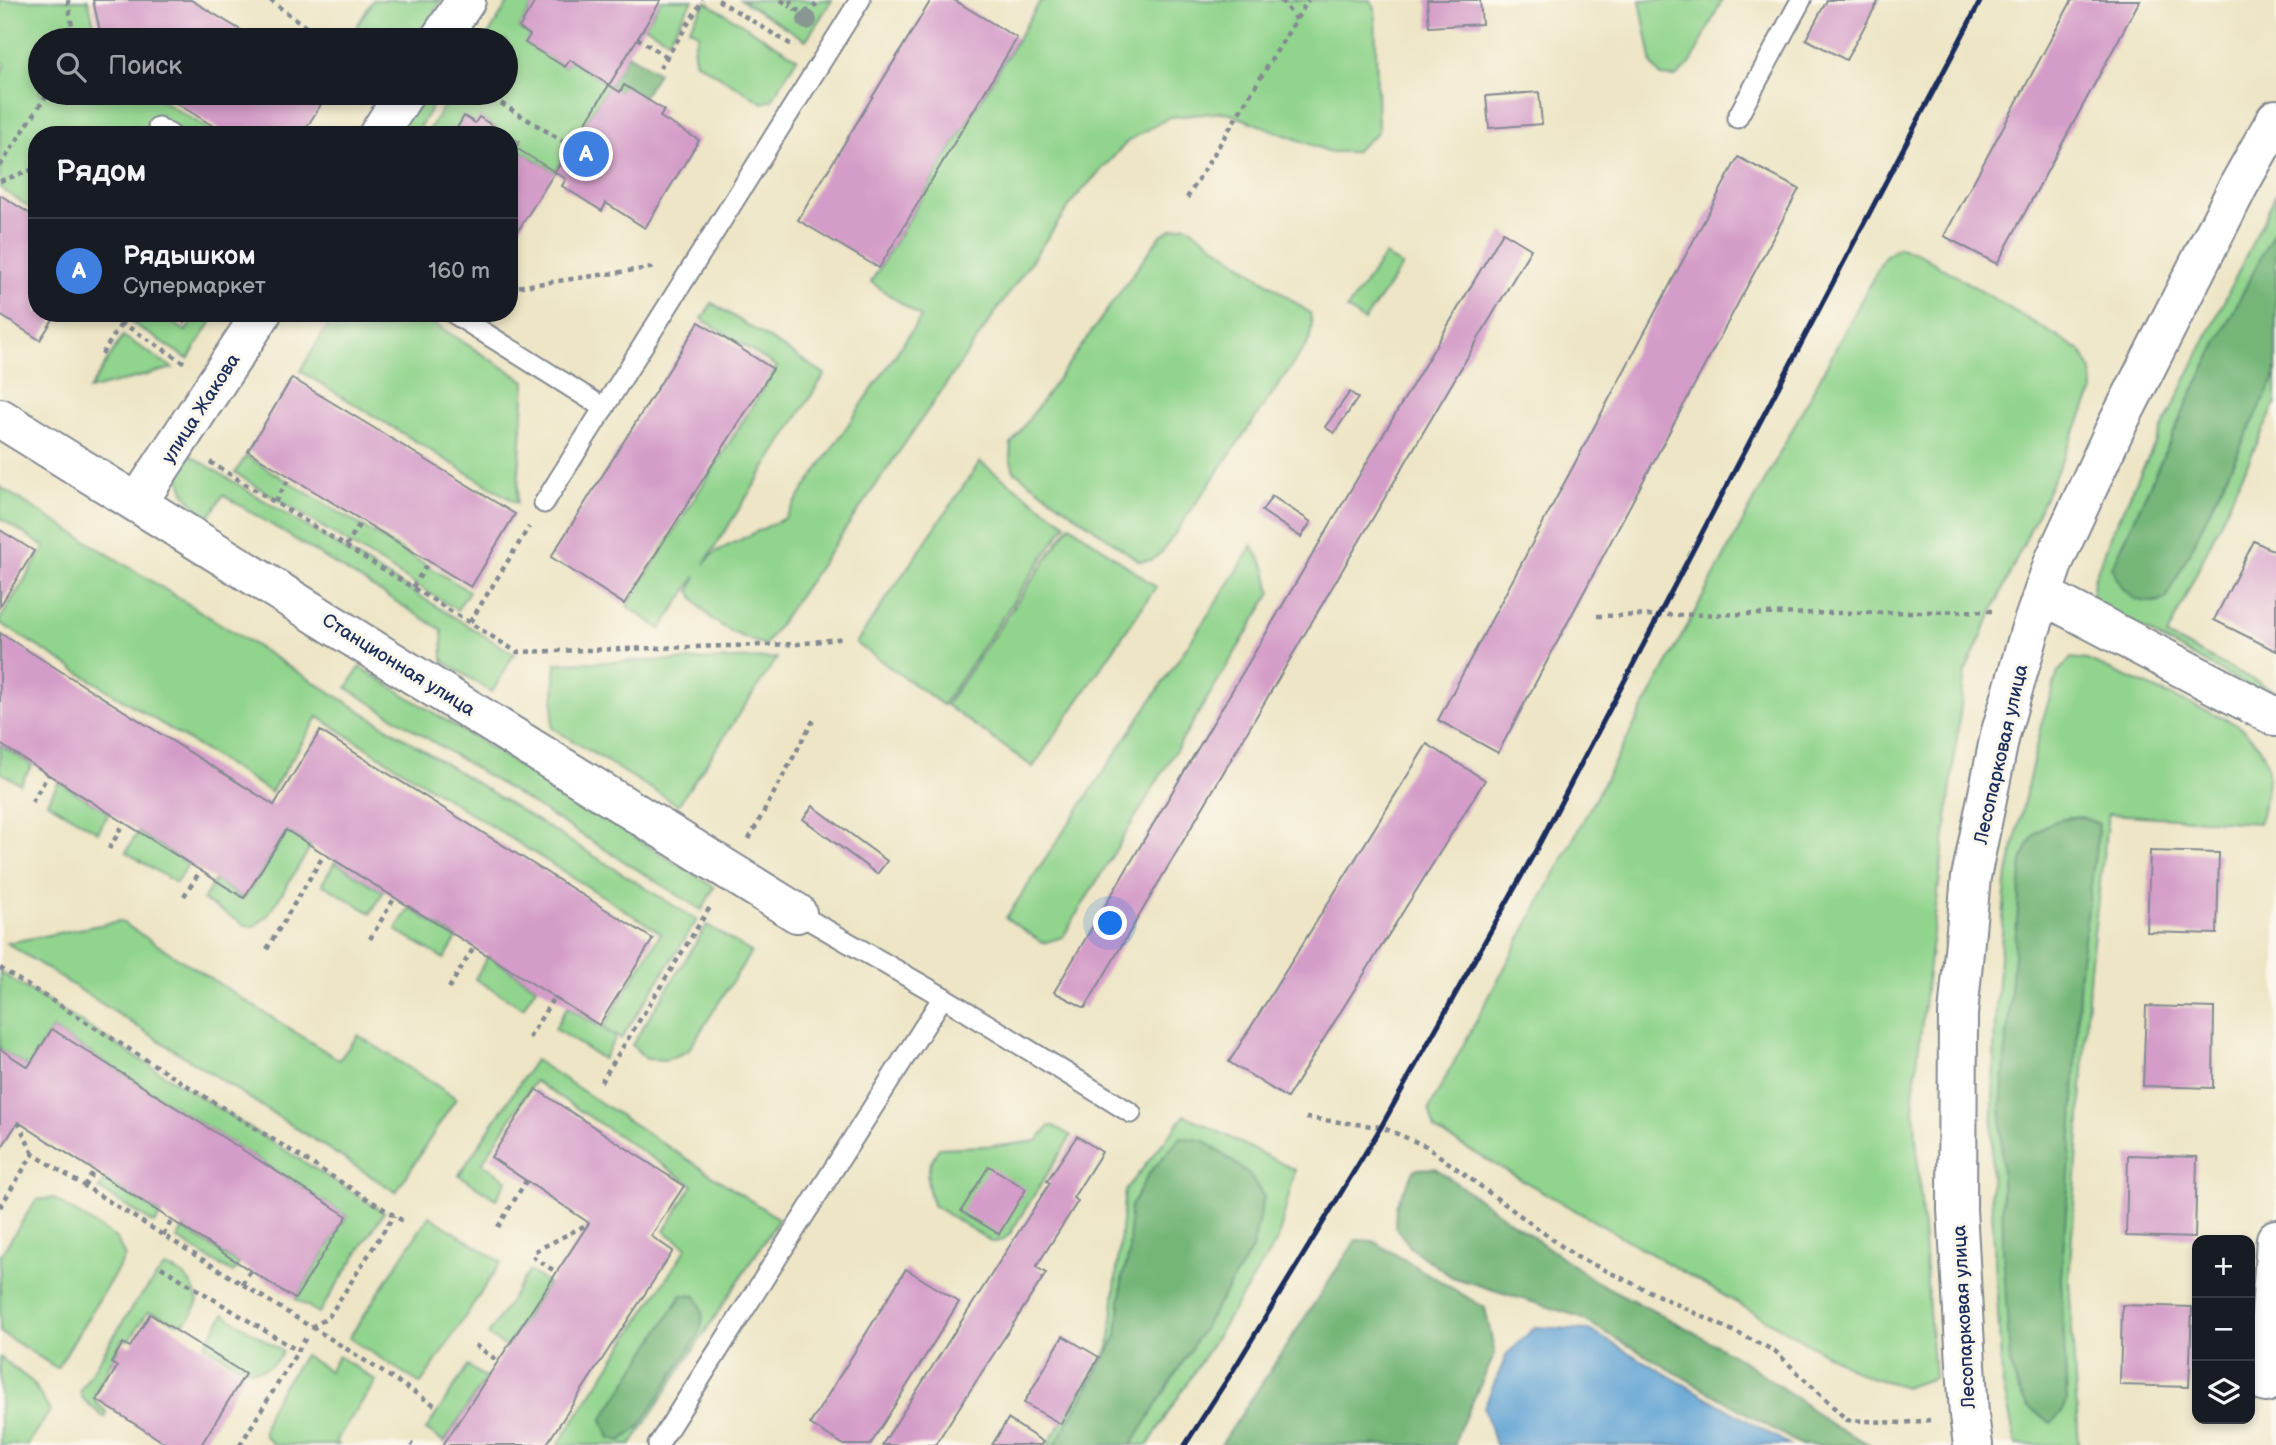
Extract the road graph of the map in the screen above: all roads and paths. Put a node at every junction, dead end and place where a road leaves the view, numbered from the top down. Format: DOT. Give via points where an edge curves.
graph roads {
  1 [pos="68,0"];
  2 [pos="270,0"];
  3 [pos="466,0"];
  4 [pos="703,0"];
  5 [pos="718,0"];
  6 [pos="781,0"];
  7 [pos="790,0"];
  8 [pos="818,0"];
  9 [pos="860,0"];
  10 [pos="1281,0"];
  11 [pos="1308,0"];
  12 [pos="1801,0"];
  13 [pos="795,9"];
  14 [pos="1296,20"];
  15 [pos="72,28"];
  16 [pos="307,28"];
  17 [pos="447,28"];
  18 [pos="637,38"];
  19 [pos="667,57"];
  20 [pos="820,63"];
  21 [pos="660,68"];
  22 [pos="40,105"];
  23 [pos="397,105"];
  24 [pos="504,105"];
  25 [pos="1737,118"];
  26 [pos="2276,119"];
  27 [pos="384,126"];
  28 [pos="571,146"];
  29 [pos="0,166"];
  30 [pos="28,171"];
  31 [pos="0,181"];
  32 [pos="1187,198"];
  33 [pos="695,261"];
  34 [pos="518,287"];
  35 [pos="256,322"];
  36 [pos="467,322"];
  37 [pos="122,323"];
  38 [pos="102,354"];
  39 [pos="188,365"];
  40 [pos="604,408"];
  41 [pos="0,418"];
  42 [pos="177,442"];
  43 [pos="290,477"];
  44 [pos="138,502"];
  45 [pos="275,502"];
  46 [pos="544,503"];
  47 [pos="362,520"];
  48 [pos="346,546"];
  49 [pos="429,561"];
  50 [pos="413,587"];
  51 [pos="2043,596"];
  52 [pos="2000,611"];
  53 [pos="1597,617"];
  54 [pos="470,622"];
  55 [pos="845,638"];
  56 [pos="815,717"];
  57 [pos="2276,717"];
  58 [pos="48,775"];
  59 [pos="32,802"];
  60 [pos="124,823"];
  61 [pos="746,843"];
  62 [pos="109,849"];
  63 [pos="325,853"];
  64 [pos="201,870"];
  65 [pos="184,896"];
  66 [pos="395,897"];
  67 [pos="797,913"];
  68 [pos="705,915"];
  69 [pos="370,939"];
  70 [pos="474,947"];
  71 [pos="267,949"];
  72 [pos="0,968"];
  73 [pos="449,988"];
  74 [pos="554,997"];
  75 [pos="943,998"];
  76 [pos="529,1038"];
  77 [pos="601,1082"];
  78 [pos="1131,1113"];
  79 [pos="1306,1118"];
  80 [pos="18,1122"];
  81 [pos="33,1154"];
  82 [pos="94,1171"];
  83 [pos="526,1181"];
  84 [pos="84,1185"];
  85 [pos="0,1207"];
  86 [pos="394,1215"];
  87 [pos="172,1220"];
  88 [pos="403,1222"];
  89 [pos="588,1224"];
  90 [pos="498,1227"];
  91 [pos="163,1235"];
  92 [pos="2276,1240"];
  93 [pos="161,1267"];
  94 [pos="251,1270"];
  95 [pos="556,1272"];
  96 [pos="242,1284"];
  97 [pos="311,1327"];
  98 [pos="307,1336"];
  99 [pos="475,1345"];
  100 [pos="298,1351"];
  101 [pos="498,1361"];
  102 [pos="2266,1383"];
  103 [pos="436,1406"];
  104 [pos="1971,1430"];
  105 [pos="240,1445"];
  106 [pos="658,1445"];
  1 -- 15 [label="path"];
  2 -- 16 [label="path"];
  3 -- 17 [label="street"];
  4 -- 19 [label="path"];
  5 -- 20 [label="path"];
  6 -- 13 [label="path"];
  7 -- 13 [label="path"];
  8 -- 13 [label="path" via="810,10"];
  9 -- 20 [label="lane"];
  10 -- 14 [label="path"];
  11 -- 14 [label="path"];
  12 -- 25 [label="lane"];
  14 -- 32 [label="path"];
  18 -- 19 [label="path"];
  19 -- 21 [label="path"];
  20 -- 33 [label="lane"];
  22 -- 29 [label="path"];
  23 -- 27 [label="street"];
  24 -- 28 [label="path"];
  26 -- 51 [label="street, Лесопарковая улица" via="2114,431 2054,561"];
  30 -- 31 [label="path"];
  33 -- 34 [label="path"];
  33 -- 40 [label="lane"];
  35 -- 42 [label="street, улица Жакова"];
  36 -- 40 [label="lane"];
  37 -- 38 [label="path"];
  37 -- 39 [label="path"];
  40 -- 46 [label="lane"];
  41 -- 44 [label="street, Станционная улица"];
  42 -- 44 [label="street, улица Жакова"];
  42 -- 45 [label="path"];
  43 -- 45 [label="path"];
  44 -- 67 [label="street, Станционная улица"];
  45 -- 48 [label="path"];
  46 -- 54 [label="path"];
  47 -- 48 [label="path"];
  48 -- 50 [label="path"];
  49 -- 50 [label="path"];
  50 -- 54 [label="path"];
  51 -- 57 [label="street"];
  51 -- 104 [label="street, Лесопарковая улица" via="2000,735 1971,877 1959,1001 1957,1209"];
  52 -- 53 [label="path"];
  54 -- 55 [label="path" via="517,652 798,644"];
  56 -- 61 [label="path"];
  58 -- 59 [label="path"];
  60 -- 62 [label="path"];
  63 -- 71 [label="path"];
  64 -- 65 [label="path"];
  66 -- 69 [label="path"];
  67 -- 75 [label="lane"];
  68 -- 77 [label="path"];
  70 -- 73 [label="path"];
  72 -- 86 [label="path"];
  74 -- 76 [label="path"];
  75 -- 78 [label="lane"];
  75 -- 106 [label="lane"];
  79 -- 104 [label="path" via="1381,1127 1426,1146 1575,1256 1775,1351 1847,1420"];
  80 -- 81 [label="path"];
  81 -- 84 [label="path"];
  81 -- 85 [label="path"];
  82 -- 84 [label="path"];
  83 -- 90 [label="path"];
  84 -- 91 [label="path"];
  86 -- 88 [label="path"];
  86 -- 97 [label="path" via="328,1318"];
  87 -- 91 [label="path"];
  89 -- 95 [label="path" via="533,1254"];
  91 -- 96 [label="path"];
  92 -- 102 [label="street"];
  93 -- 100 [label="path"];
  94 -- 96 [label="path"];
  96 -- 97 [label="path"];
  97 -- 103 [label="path"];
  98 -- 100 [label="path"];
  99 -- 101 [label="path"];
  100 -- 105 [label="path"];
}
